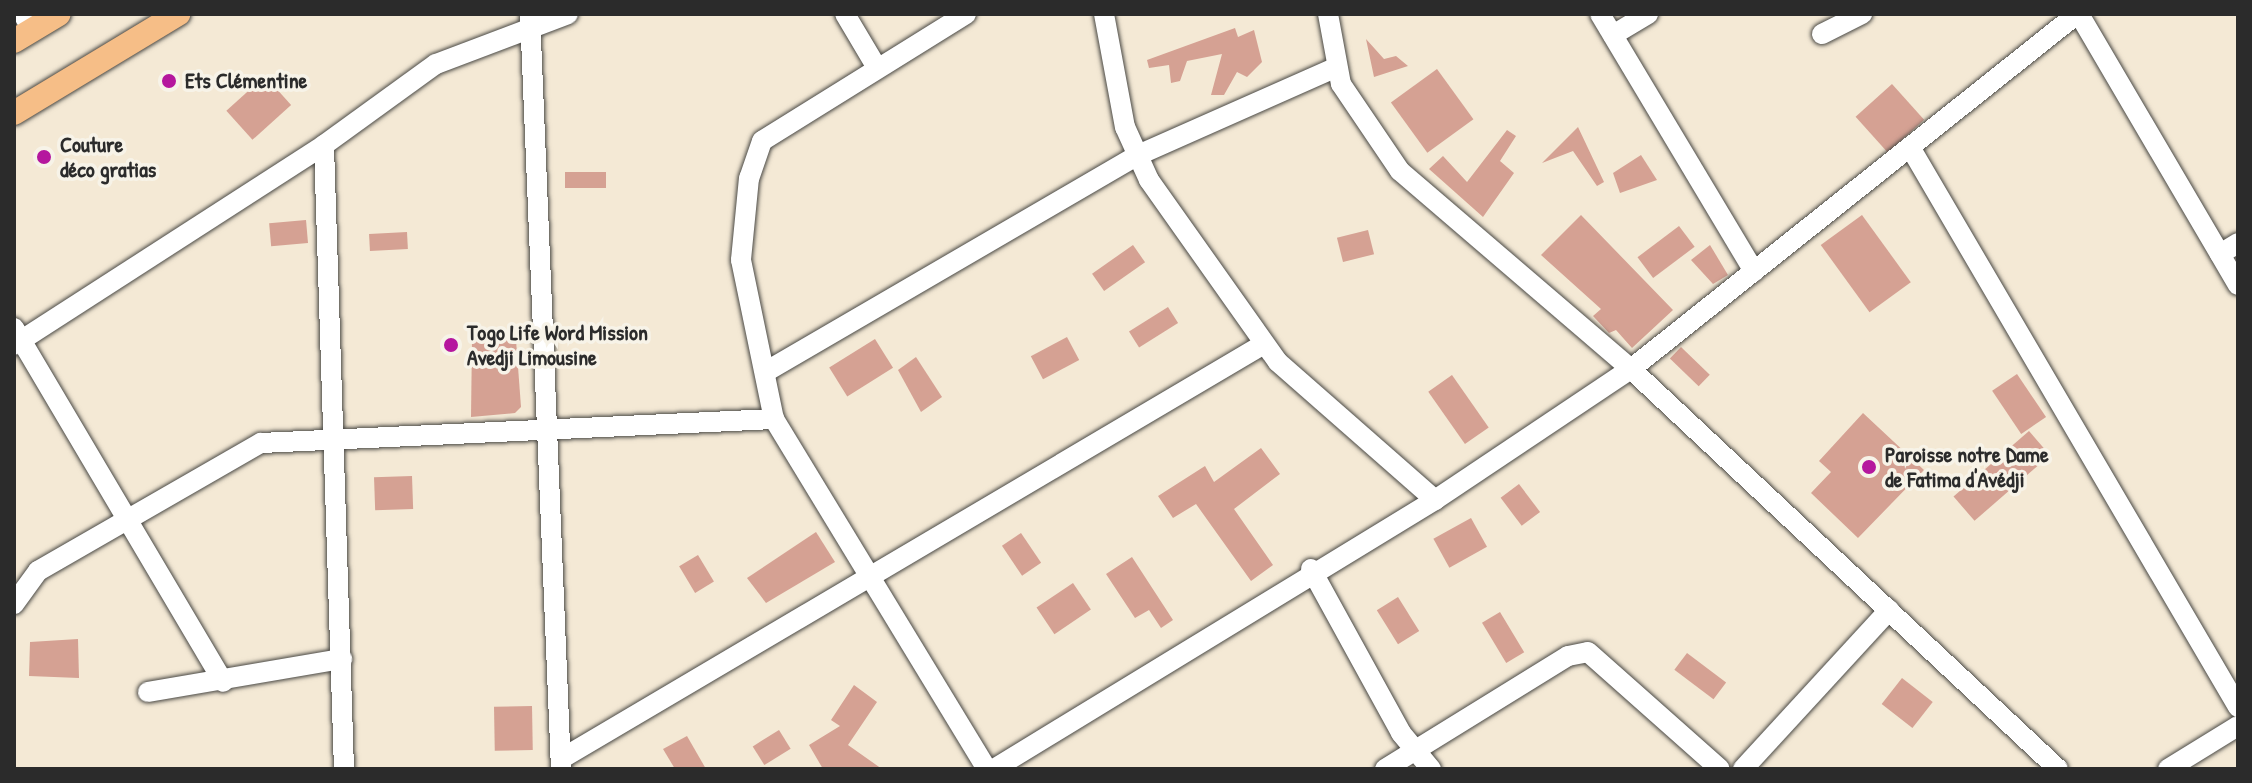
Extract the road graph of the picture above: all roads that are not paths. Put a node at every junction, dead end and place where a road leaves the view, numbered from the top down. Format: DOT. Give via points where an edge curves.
graph roads {
  1 [pos="59,14"];
  2 [pos="178,14"];
  3 [pos="568,14"];
  4 [pos="845,14"];
  5 [pos="966,14"];
  6 [pos="1104,14"];
  7 [pos="1328,14"];
  8 [pos="1600,14"];
  9 [pos="1648,14"];
  10 [pos="1862,14"];
  11 [pos="2078,14"];
  12 [pos="531,21"];
  13 [pos="23,28"];
  14 [pos="1822,34"];
  15 [pos="1613,35"];
  16 [pos="1337,67"];
  17 [pos="877,68"];
  18 [pos="14,113"];
  19 [pos="324,145"];
  20 [pos="1910,147"];
  21 [pos="1136,156"];
  22 [pos="2229,248"];
  23 [pos="1754,271"];
  24 [pos="2238,285"];
  25 [pos="16,338"];
  26 [pos="1264,344"];
  27 [pos="1631,369"];
  28 [pos="767,371"];
  29 [pos="774,419"];
  30 [pos="547,425"];
  31 [pos="338,434"];
  32 [pos="1435,500"];
  33 [pos="125,520"];
  34 [pos="1311,569"];
  35 [pos="876,578"];
  36 [pos="14,604"];
  37 [pos="1889,610"];
  38 [pos="342,659"];
  39 [pos="223,682"];
  40 [pos="148,692"];
  41 [pos="2238,707"];
  42 [pos="2238,726"];
  43 [pos="1414,752"];
  44 [pos="561,764"];
  45 [pos="344,769"];
  46 [pos="987,769"];
  47 [pos="994,769"];
  48 [pos="1385,769"];
  49 [pos="1431,769"];
  50 [pos="1720,769"];
  51 [pos="1743,769"];
  52 [pos="2058,769"];
  53 [pos="2168,769"];
  1 -- 13 [label="main road"];
  2 -- 18 [label="main road"];
  3 -- 12 [label="street"];
  4 -- 17 [label="street"];
  5 -- 17 [label="street"];
  6 -- 21 [label="street"];
  7 -- 16 [label="street"];
  8 -- 15 [label="street"];
  9 -- 15 [label="street"];
  10 -- 14 [label="street"];
  11 -- 20 [label="street"];
  11 -- 22 [label="street"];
  12 -- 19 [label="street" via="436,64"];
  12 -- 30 [label="street"];
  15 -- 23 [label="street"];
  16 -- 21 [label="street"];
  16 -- 27 [label="street" via="1352,105 1400,171"];
  17 -- 28 [label="street" via="774,132 755,154 741,260"];
  19 -- 25 [label="street"];
  19 -- 31 [label="street"];
  20 -- 23 [label="street"];
  20 -- 41 [label="street"];
  21 -- 26 [label="street"];
  21 -- 28 [label="street"];
  22 -- 24 [label="street"];
  23 -- 27 [label="street"];
  25 -- 33 [label="street"];
  26 -- 32 [label="street"];
  26 -- 35 [label="street"];
  27 -- 32 [label="street"];
  27 -- 37 [label="street"];
  28 -- 29 [label="street"];
  29 -- 30 [label="street"];
  29 -- 35 [label="street"];
  30 -- 31 [label="street"];
  30 -- 44 [label="street"];
  31 -- 33 [label="street" via="261,443"];
  31 -- 38 [label="street"];
  32 -- 34 [label="street"];
  33 -- 36 [label="street" via="38,571"];
  33 -- 39 [label="street"];
  34 -- 43 [label="street"];
  34 -- 47 [label="street"];
  35 -- 44 [label="street"];
  35 -- 46 [label="street"];
  37 -- 51 [label="street"];
  37 -- 52 [label="street"];
  38 -- 39 [label="street"];
  38 -- 45 [label="street"];
  39 -- 40 [label="street"];
  42 -- 53 [label="street"];
  43 -- 48 [label="street"];
  43 -- 49 [label="street"];
  43 -- 50 [label="street" via="1568,656 1588,652 1604,658"];
}
